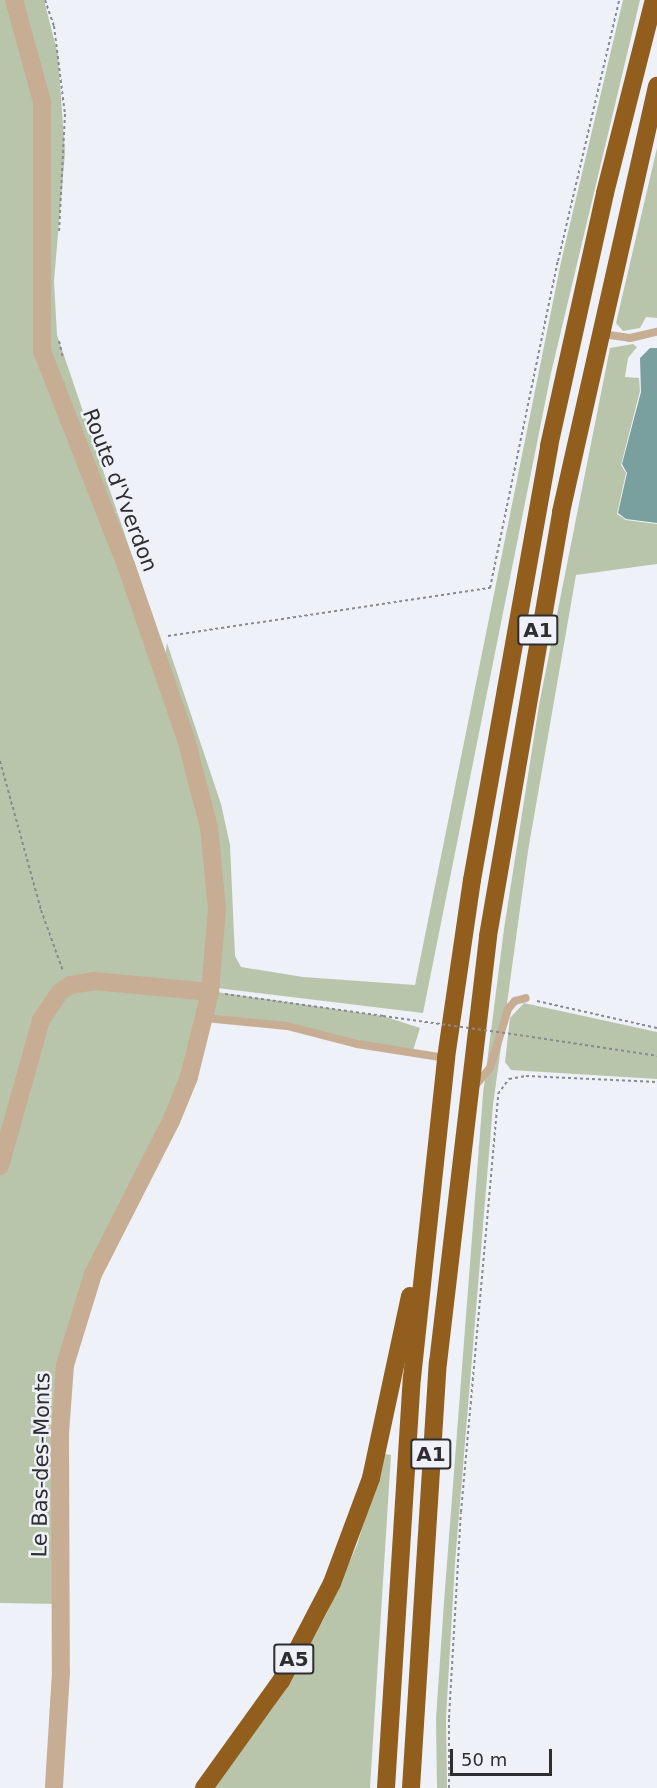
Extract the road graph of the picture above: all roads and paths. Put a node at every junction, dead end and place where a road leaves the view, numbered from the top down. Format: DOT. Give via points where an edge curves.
graph roads {
  1 [pos="14,0"];
  2 [pos="45,0"];
  3 [pos="619,0"];
  4 [pos="654,0"];
  5 [pos="657,86"];
  6 [pos="59,238"];
  7 [pos="657,332"];
  8 [pos="598,333"];
  9 [pos="57,335"];
  10 [pos="65,365"];
  11 [pos="160,633"];
  12 [pos="0,761"];
  13 [pos="70,985"];
  14 [pos="210,992"];
  15 [pos="526,998"];
  16 [pos="205,1018"];
  17 [pos="657,1028"];
  18 [pos="657,1056"];
  19 [pos="446,1058"];
  20 [pos="657,1082"];
  21 [pos="467,1091"];
  22 [pos="0,1166"];
  23 [pos="430,1202"];
  24 [pos="54,1788"];
  25 [pos="204,1788"];
  26 [pos="386,1788"];
  27 [pos="411,1788"];
  28 [pos="449,1788"];
  1 -- 11 [label="street, Route d'Yverdon" via="42,102 42,351"];
  2 -- 6 [label="path" via="54,26 65,114"];
  3 -- 11 [label="path" via="560,250 490,588"];
  4 -- 19 [label="highway, A1" via="588,265 539,496 492,749"];
  5 -- 8 [label="highway, A1"];
  7 -- 8 [label="lane" via="630,338"];
  8 -- 21 [label="highway, A1" via="516,753"];
  9 -- 10 [label="path"];
  11 -- 14 [label="street, Route d'Yverdon" via="209,827 217,909"];
  12 -- 13 [label="path" via="41,910"];
  13 -- 14 [label="street" via="94,981"];
  13 -- 22 [label="street" via="52,999 41,1020"];
  14 -- 16 [label="street, Le Bas-des-Monts"];
  14 -- 18 [label="path, bridge"];
  15 -- 17 [label="path"];
  15 -- 21 [label="lane" via="515,1001 508,1009 490,1068"];
  16 -- 19 [label="lane" via="287,1026 357,1044"];
  16 -- 24 [label="street, Le Bas-des-Monts" via="180,1099 97,1265 66,1359 61,1408 61,1672"];
  19 -- 23 [label="highway, A1"];
  20 -- 28 [label="path" via="526,1076 509,1079 498,1094 459,1543"];
  21 -- 27 [label="highway, A1" via="429,1475"];
  23 -- 25 [label="highway, A5" via="378,1450 347,1548 317,1616 281,1681"];
  23 -- 26 [label="highway, A1" via="405,1454"];
}
